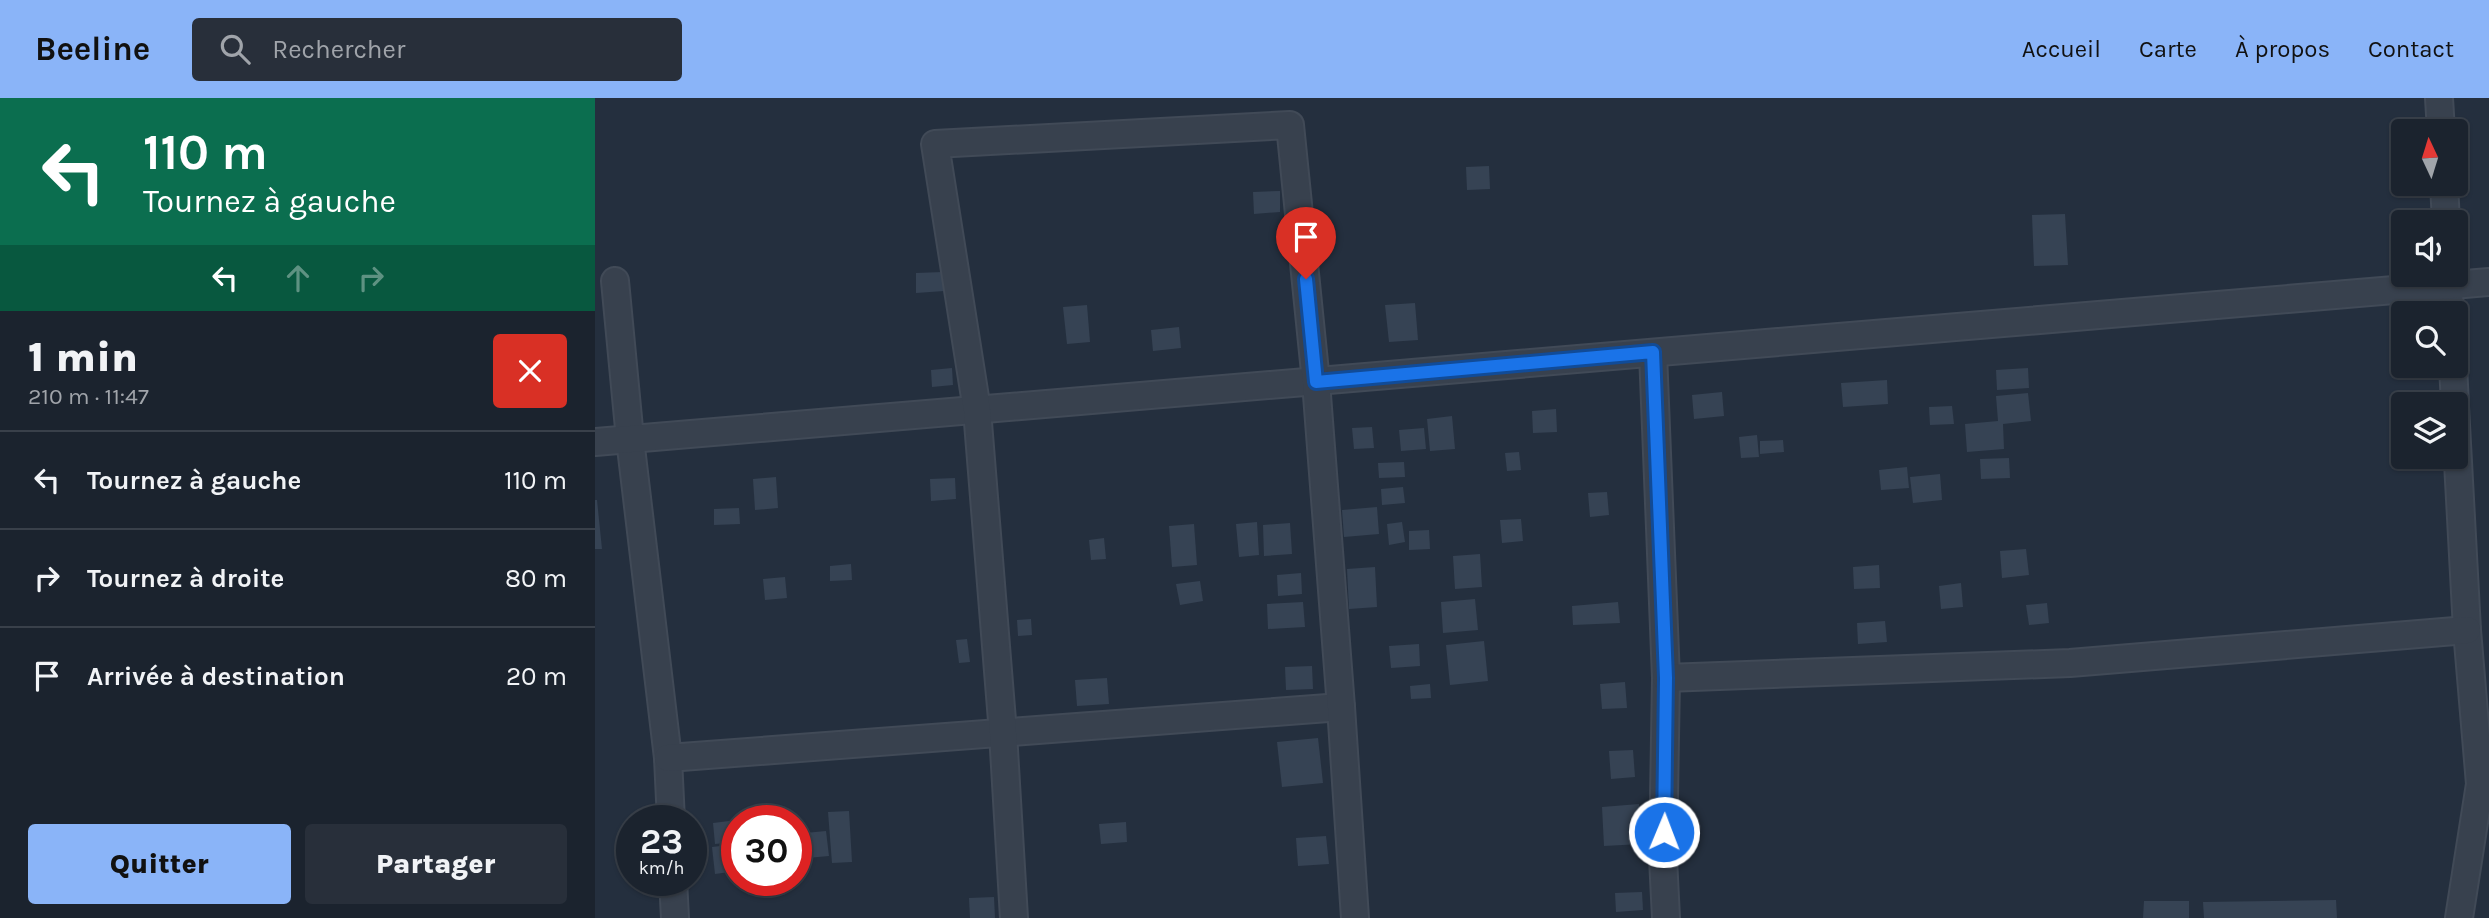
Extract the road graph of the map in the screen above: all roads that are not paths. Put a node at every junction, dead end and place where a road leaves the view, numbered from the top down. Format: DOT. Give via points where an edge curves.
graph roads {
  1 [pos="2439,98"];
  2 [pos="2440,119"];
  3 [pos="615,281"];
  4 [pos="2468,281"];
  5 [pos="2489,282"];
  6 [pos="2391,285"];
  7 [pos="1653,352"];
  8 [pos="1316,382"];
  9 [pos="977,410"];
  10 [pos="630,439"];
  11 [pos="595,442"];
  12 [pos="2458,469"];
  13 [pos="2467,631"];
  14 [pos="1666,678"];
  15 [pos="1341,707"];
  16 [pos="1003,733"];
  17 [pos="668,758"];
  18 [pos="670,805"];
  19 [pos="674,896"];
  20 [pos="675,918"];
  21 [pos="1014,918"];
  22 [pos="1355,918"];
  23 [pos="1666,918"];
  24 [pos="2459,918"];
  1 -- 2 [label="street"];
  3 -- 10 [label="street"];
  4 -- 5 [label="street"];
  6 -- 7 [label="street"];
  7 -- 8 [label="street"];
  7 -- 14 [label="street"];
  8 -- 9 [label="street"];
  8 -- 9 [label="street" via="1290,125 935,144"];
  8 -- 15 [label="street"];
  9 -- 10 [label="street"];
  9 -- 16 [label="street"];
  10 -- 11 [label="street"];
  10 -- 17 [label="street"];
  12 -- 13 [label="street"];
  13 -- 14 [label="street" via="2070,663"];
  13 -- 24 [label="street" via="2480,784"];
  14 -- 23 [label="street"];
  15 -- 16 [label="street"];
  15 -- 22 [label="street"];
  16 -- 17 [label="street"];
  16 -- 21 [label="street"];
  17 -- 18 [label="street"];
  19 -- 20 [label="street"];
}
